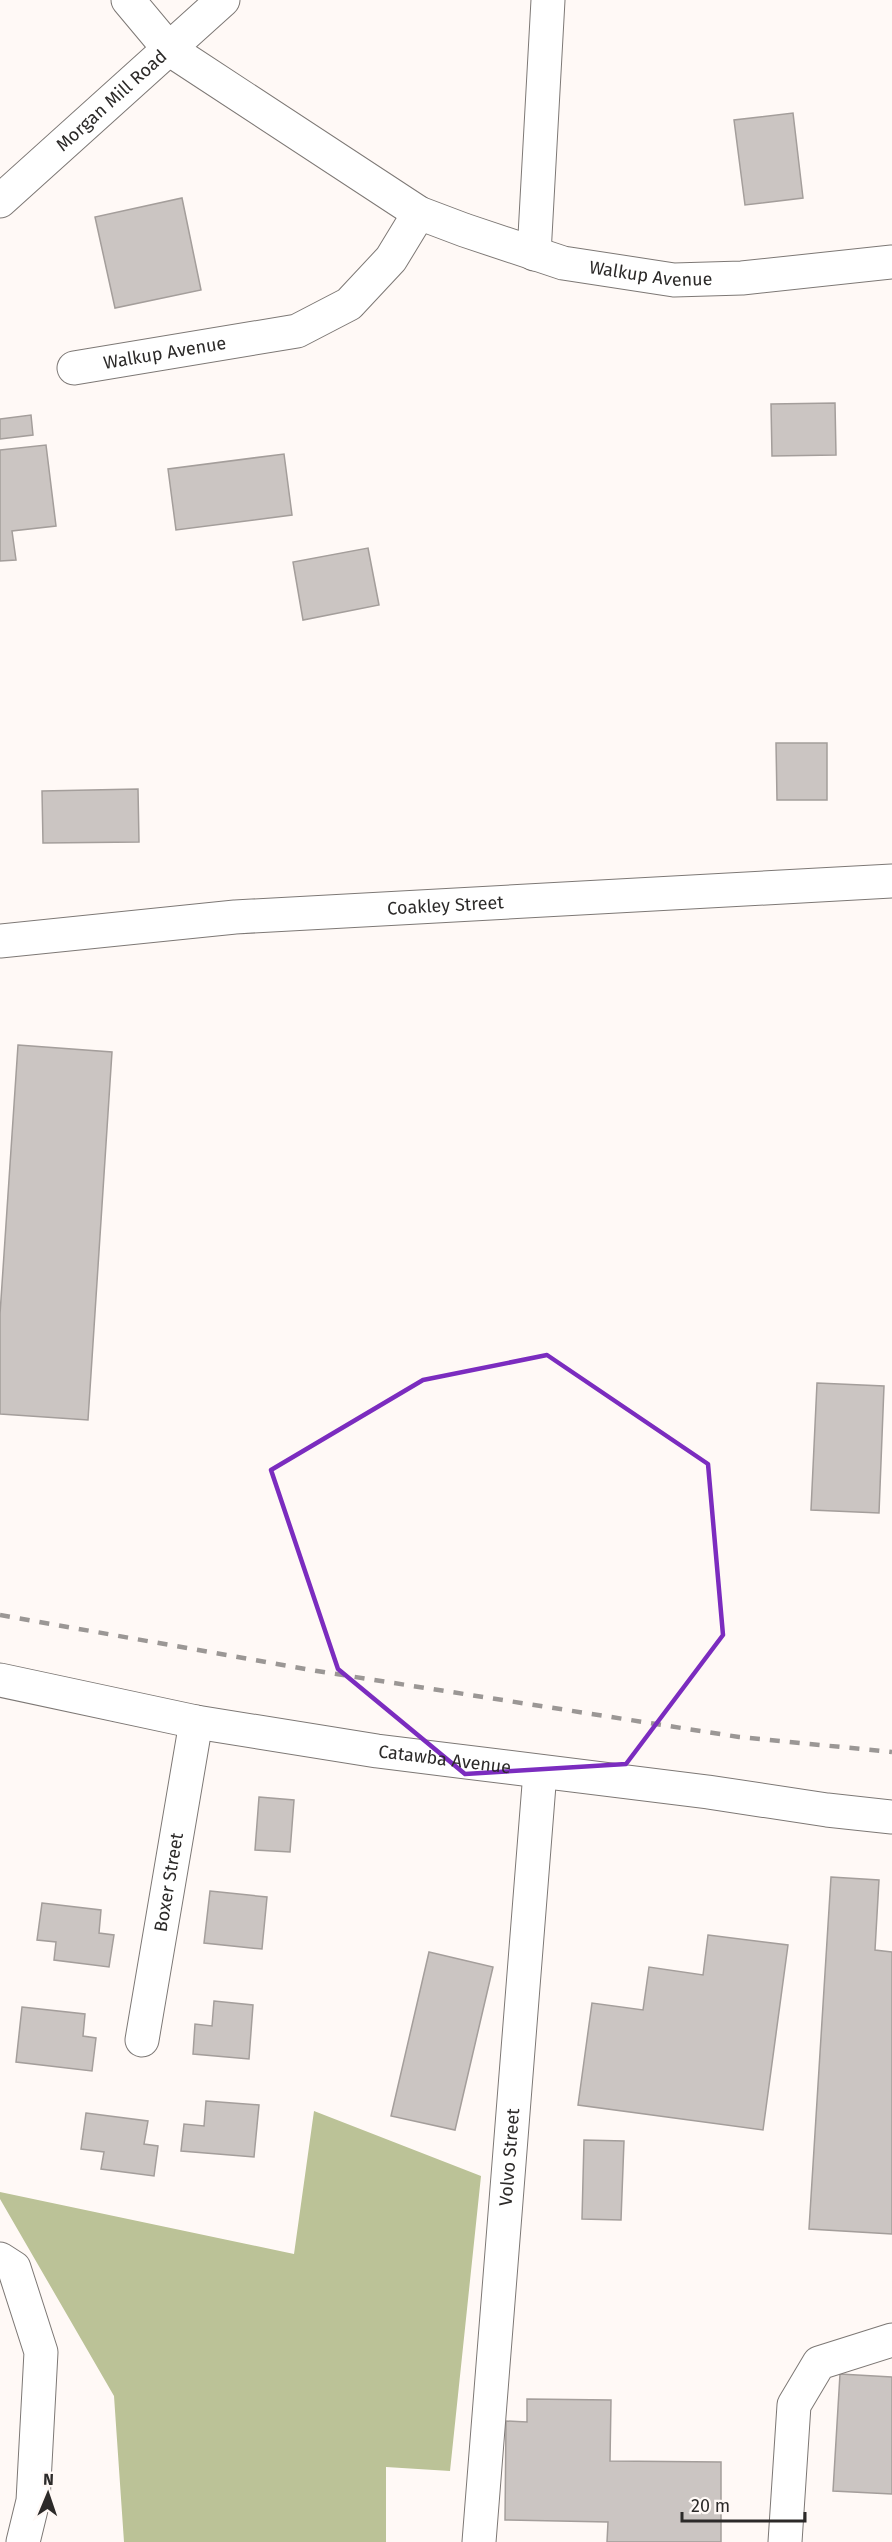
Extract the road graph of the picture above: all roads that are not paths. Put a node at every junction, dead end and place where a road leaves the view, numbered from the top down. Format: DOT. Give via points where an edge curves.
graph roads {
  1 [pos="128,0"];
  2 [pos="223,0"];
  3 [pos="548,0"];
  4 [pos="169,49"];
  5 [pos="0,201"];
  6 [pos="419,213"];
  7 [pos="534,254"];
  8 [pos="892,262"];
  9 [pos="74,368"];
  10 [pos="892,881"];
  11 [pos="0,940"];
  12 [pos="0,1680"];
  13 [pos="196,1722"];
  14 [pos="540,1772"];
  15 [pos="892,1817"];
  16 [pos="142,2040"];
  17 [pos="0,2259"];
  18 [pos="892,2340"];
  19 [pos="23,2542"];
  20 [pos="479,2542"];
  21 [pos="785,2542"];
  1 -- 4 [label="street, Walkup Avenue"];
  2 -- 4 [label="street, Morgan Mill Road"];
  3 -- 7 [label="street"];
  4 -- 5 [label="street, Morgan Mill Road"];
  4 -- 6 [label="street, Walkup Avenue"];
  6 -- 7 [label="street, Walkup Avenue"];
  6 -- 9 [label="street, Walkup Avenue" via="391,259 349,304 297,331"];
  7 -- 8 [label="street, Walkup Avenue" via="674,280 741,278"];
  10 -- 11 [label="street, Coakley Street" via="235,917"];
  12 -- 13 [label="street, Catawba Avenue"];
  13 -- 14 [label="street, Catawba Avenue"];
  13 -- 16 [label="street, Boxer Street"];
  14 -- 15 [label="street, Catawba Avenue"];
  14 -- 20 [label="street, Volvo Street"];
  17 -- 19 [label="street" via="14,2268 40,2352 33,2501"];
  18 -- 21 [label="street" via="819,2363 794,2405"];
}
